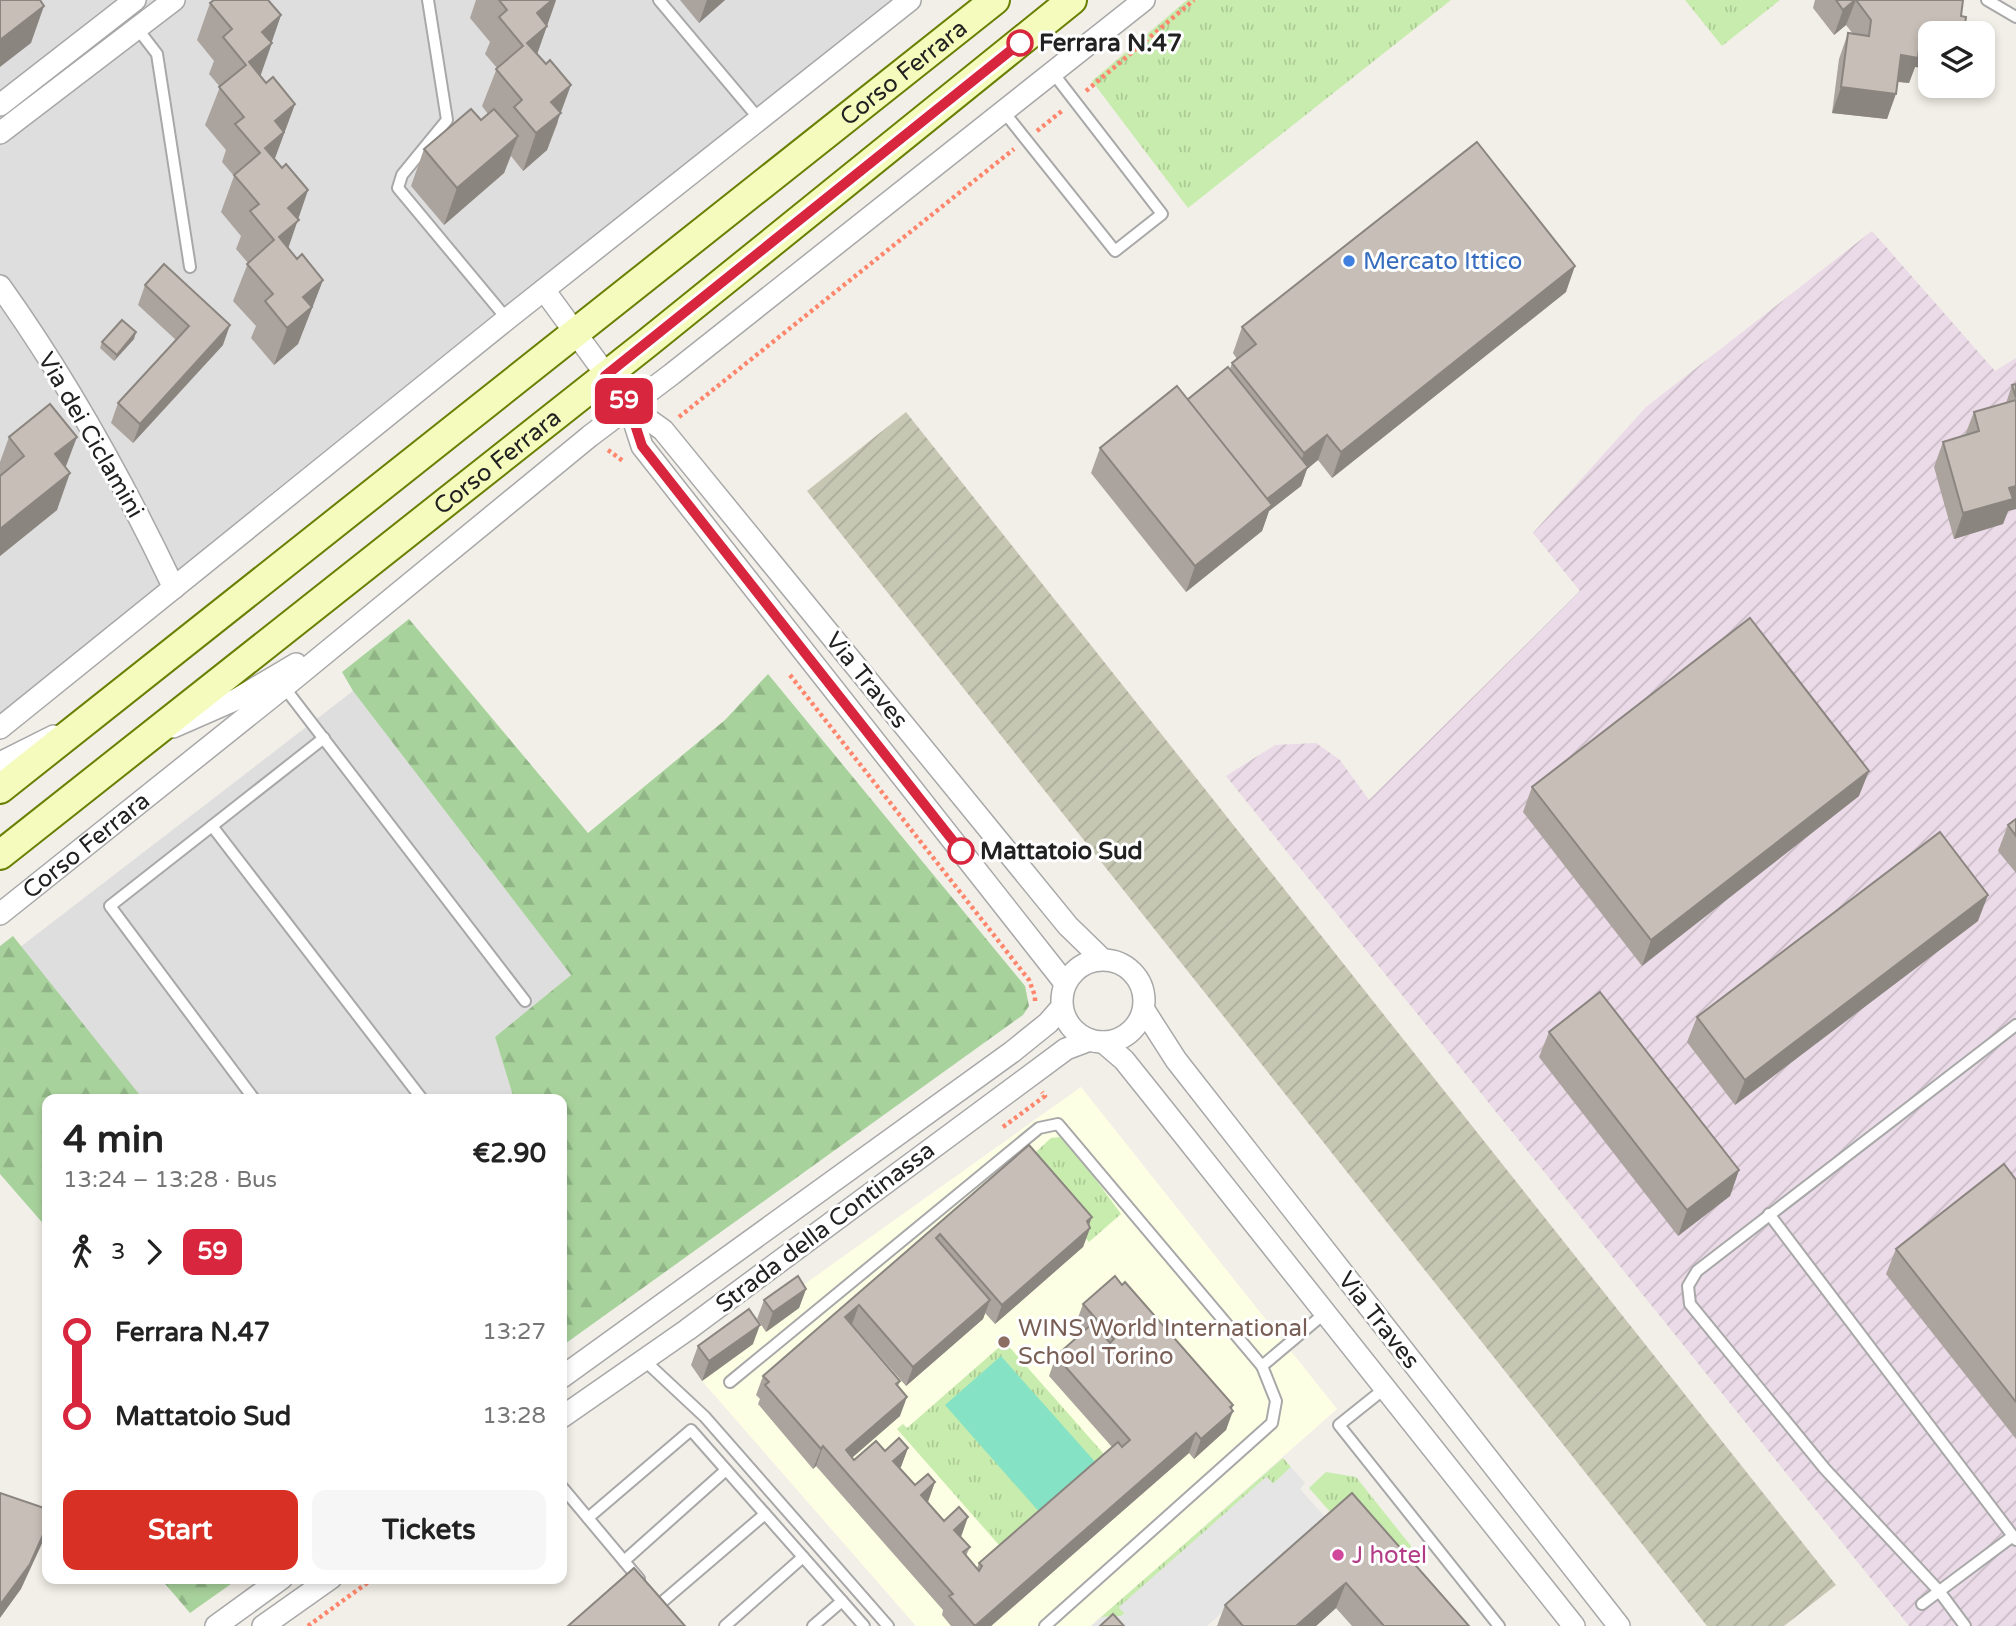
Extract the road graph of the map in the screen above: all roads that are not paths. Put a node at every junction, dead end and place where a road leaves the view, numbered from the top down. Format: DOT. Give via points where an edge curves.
graph roads {
  1 [pos="135,0"];
  2 [pos="174,0"];
  3 [pos="428,0"];
  4 [pos="659,0"];
  5 [pos="910,0"];
  6 [pos="995,0"];
  7 [pos="1073,0"];
  8 [pos="1144,0"];
  9 [pos="1987,0"];
  10 [pos="2016,17"];
  11 [pos="137,28"];
  12 [pos="1053,73"];
  13 [pos="0,105"];
  14 [pos="1004,112"];
  15 [pos="760,120"];
  16 [pos="0,133"];
  17 [pos="190,267"];
  18 [pos="0,286"];
  19 [pos="544,290"];
  20 [pos="507,319"];
  21 [pos="576,332"];
  22 [pos="605,376"];
  23 [pos="629,406"];
  24 [pos="174,588"];
  25 [pos="334,646"];
  26 [pos="284,687"];
  27 [pos="87,720"];
  28 [pos="0,728"];
  29 [pos="148,738"];
  30 [pos="324,738"];
  31 [pos="0,763"];
  32 [pos="0,789"];
  33 [pos="212,826"];
  34 [pos="0,855"];
  35 [pos="0,914"];
  36 [pos="1102,959"];
  37 [pos="1065,984"];
  38 [pos="525,1002"];
  39 [pos="1062,1007"];
  40 [pos="1144,1010"];
  41 [pos="2016,1025"];
  42 [pos="1096,1041"];
  43 [pos="250,1094"];
  44 [pos="418,1094"];
  45 [pos="1769,1214"];
  46 [pos="1325,1313"];
  47 [pos="644,1360"];
  48 [pos="1262,1366"];
  49 [pos="567,1373"];
  50 [pos="730,1382"];
  51 [pos="1384,1389"];
  52 [pos="567,1414"];
  53 [pos="726,1470"];
  54 [pos="567,1494"];
  55 [pos="765,1514"];
  56 [pos="588,1518"];
  57 [pos="2014,1538"];
  58 [pos="803,1557"];
  59 [pos="624,1561"];
  60 [pos="274,1584"];
  61 [pos="322,1584"];
  62 [pos="1939,1591"];
  63 [pos="842,1601"];
  64 [pos="1922,1604"];
  65 [pos="216,1626"];
  66 [pos="263,1626"];
  67 [pos="725,1626"];
  68 [pos="813,1626"];
  69 [pos="864,1626"];
  70 [pos="888,1626"];
  71 [pos="1045,1626"];
  72 [pos="1499,1626"];
  73 [pos="1574,1626"];
  74 [pos="1619,1626"];
  75 [pos="1965,1626"];
  1 -- 13 [label="street"];
  2 -- 11 [label="street"];
  3 -- 20 [label="lane" via="447,120 402,175 398,188"];
  4 -- 15 [label="lane"];
  5 -- 15 [label="street"];
  6 -- 21 [label="main road, Corso Ferrara"];
  7 -- 22 [label="main road, Corso Ferrara"];
  8 -- 12 [label="street, Corso Ferrara"];
  9 -- 10 [label="lane"];
  11 -- 16 [label="street"];
  11 -- 17 [label="lane" via="157,54"];
  12 -- 14 [label="street, Corso Ferrara"];
  12 -- 14 [label="lane" via="1162,214 1115,251"];
  14 -- 23 [label="street, Corso Ferrara"];
  15 -- 19 [label="street"];
  18 -- 24 [label="street, Via dei Ciclamini" via="100,444"];
  19 -- 20 [label="street"];
  19 -- 21 [label="street, Via Traves"];
  20 -- 24 [label="street"];
  21 -- 22 [label="street, Via Traves"];
  21 -- 27 [label="main road, Corso Ferrara"];
  22 -- 23 [label="street, Via Traves"];
  22 -- 29 [label="main road, Corso Ferrara"];
  23 -- 25 [label="street, Corso Ferrara"];
  23 -- 36 [label="street, Via Traves" via="663,430 1068,926"];
  23 -- 37 [label="street, Via Traves" via="642,446"];
  24 -- 28 [label="street"];
  25 -- 26 [label="street, Corso Ferrara"];
  25 -- 29 [label="street, Corso Ferrara" via="288,667 237,699"];
  26 -- 30 [label="lane"];
  26 -- 35 [label="street, Corso Ferrara"];
  27 -- 31 [label="street, Corso Ferrara"];
  27 -- 32 [label="main road, Corso Ferrara"];
  29 -- 34 [label="main road, Corso Ferrara"];
  30 -- 33 [label="lane"];
  30 -- 38 [label="lane"];
  33 -- 43 [label="lane" via="110,906"];
  33 -- 44 [label="lane"];
  36 -- 37 [label="street" via="1080,966"];
  36 -- 40 [label="street" via="1126,966 1135,974 1142,985"];
  37 -- 39 [label="street"];
  39 -- 42 [label="street" via="1071,1028"];
  39 -- 49 [label="street, Strada della Continassa" via="1013,1052"];
  40 -- 42 [label="street" via="1129,1033 1117,1040"];
  40 -- 74 [label="street, Via Traves" via="1175,1060"];
  41 -- 45 [label="lane"];
  42 -- 46 [label="street, Via Traves" via="1124,1060"];
  42 -- 47 [label="street, Strada della Continassa" via="1066,1049"];
  45 -- 57 [label="lane"];
  45 -- 62 [label="lane" via="1697,1272 1688,1286 1690,1304 1825,1469"];
  46 -- 48 [label="lane"];
  46 -- 51 [label="street, Via Traves"];
  47 -- 52 [label="street, Strada della Continassa"];
  47 -- 70 [label="lane" via="705,1417"];
  48 -- 50 [label="lane" via="1058,1124 1039,1128"];
  48 -- 71 [label="lane" via="1276,1401 1272,1423"];
  51 -- 72 [label="lane" via="1339,1425"];
  51 -- 73 [label="street, Via Traves"];
  53 -- 55 [label="lane"];
  53 -- 56 [label="lane" via="691,1430"];
  53 -- 59 [label="lane"];
  54 -- 56 [label="lane"];
  55 -- 58 [label="lane"];
  55 -- 59 [label="lane" via="657,1599"];
  56 -- 59 [label="lane"];
  57 -- 62 [label="lane"];
  58 -- 63 [label="lane"];
  58 -- 67 [label="lane"];
  60 -- 65 [label="street"];
  61 -- 66 [label="street"];
  62 -- 64 [label="lane"];
  62 -- 75 [label="lane"];
  63 -- 68 [label="lane"];
  63 -- 69 [label="lane"];
}
